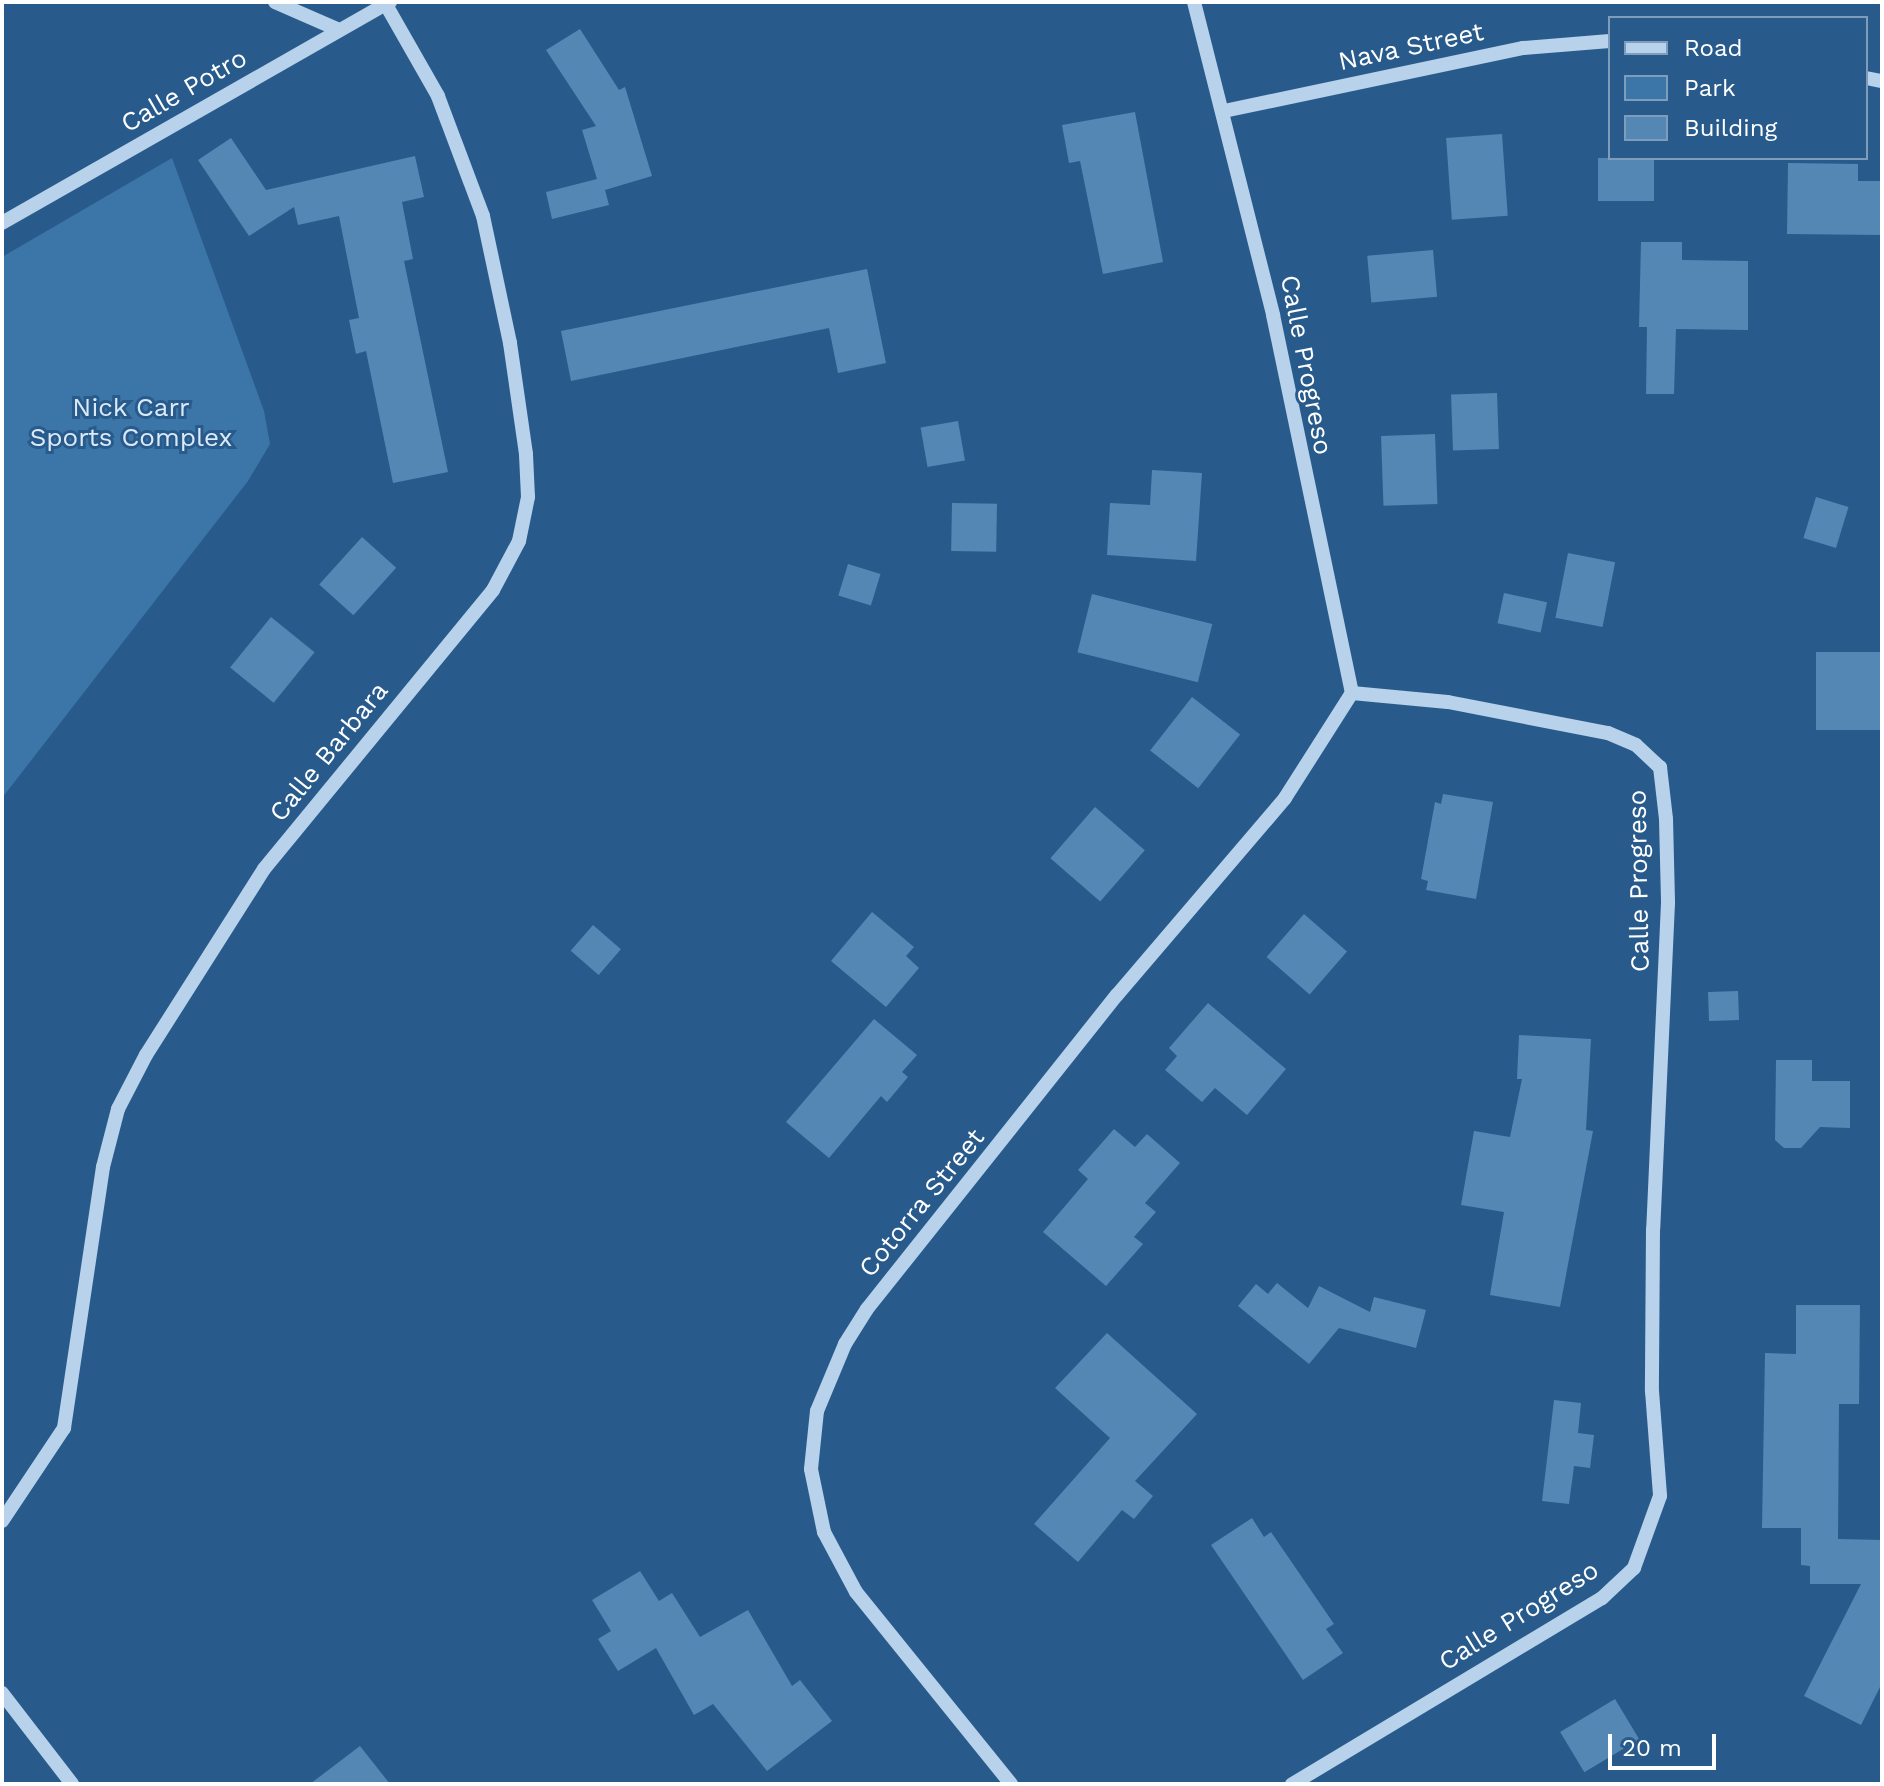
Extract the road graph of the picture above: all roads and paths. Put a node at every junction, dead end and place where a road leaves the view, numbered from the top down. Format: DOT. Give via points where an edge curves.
graph roads {
  1 [pos="275,2"];
  2 [pos="1194,2"];
  3 [pos="388,3"];
  4 [pos="339,30"];
  5 [pos="1608,41"];
  6 [pos="1224,111"];
  7 [pos="2,223"];
  8 [pos="1352,693"];
  9 [pos="2,1521"];
  10 [pos="2,1693"];
  11 [pos="72,1784"];
  12 [pos="1011,1784"];
  13 [pos="1292,1784"];
  1 -- 4 [label="street"];
  2 -- 6 [label="street, Calle Progreso"];
  3 -- 4 [label="street, Calle Potro"];
  3 -- 9 [label="street, Calle Barbara" via="438,96 483,216 526,454 528,497 519,541 493,590 264,869 146,1055 118,1109 103,1167 64,1428"];
  4 -- 7 [label="street, Calle Potro"];
  5 -- 6 [label="street, Nava Street" via="1523,48"];
  6 -- 8 [label="street, Calle Progreso" via="1273,315"];
  8 -- 12 [label="street, Cotorra Street" via="1285,798 1117,995 867,1309 845,1344 817,1411 811,1469 830,1544 856,1592 898,1650"];
  8 -- 13 [label="street, Calle Progreso" via="1561,721 1636,745 1660,767 1668,903 1653,1229 1652,1391 1660,1496 1634,1568 1602,1598"];
  10 -- 11 [label="street"];
}
